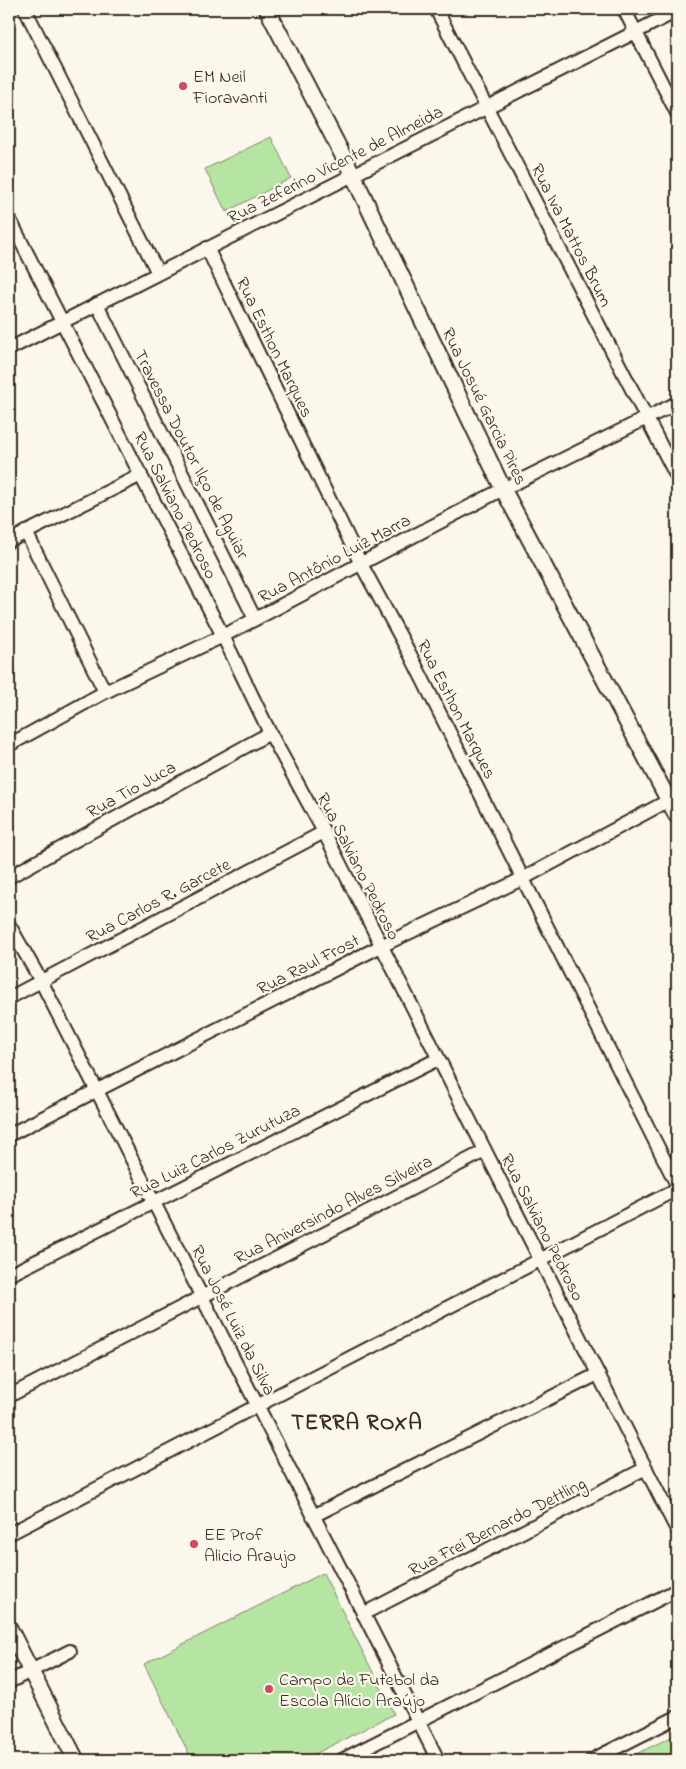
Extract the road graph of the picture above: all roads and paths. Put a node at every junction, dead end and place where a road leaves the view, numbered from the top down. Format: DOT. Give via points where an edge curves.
graph roads {
  1 [pos="25,9"];
  2 [pos="267,9"];
  3 [pos="436,9"];
  4 [pos="624,9"];
  5 [pos="677,11"];
  6 [pos="636,32"];
  7 [pos="486,108"];
  8 [pos="677,113"];
  9 [pos="352,175"];
  10 [pos="9,218"];
  11 [pos="207,248"];
  12 [pos="158,273"];
  13 [pos="97,304"];
  14 [pos="62,322"];
  15 [pos="9,349"];
  16 [pos="677,403"];
  17 [pos="647,419"];
  18 [pos="141,475"];
  19 [pos="677,477"];
  20 [pos="503,489"];
  21 [pos="26,532"];
  22 [pos="9,540"];
  23 [pos="361,564"];
  24 [pos="255,619"];
  25 [pos="223,636"];
  26 [pos="105,692"];
  27 [pos="270,733"];
  28 [pos="9,745"];
  29 [pos="673,798"];
  30 [pos="677,816"];
  31 [pos="324,832"];
  32 [pos="9,877"];
  33 [pos="524,878"];
  34 [pos="9,925"];
  35 [pos="381,946"];
  36 [pos="41,981"];
  37 [pos="9,998"];
  38 [pos="438,1058"];
  39 [pos="97,1090"];
  40 [pos="9,1135"];
  41 [pos="485,1151"];
  42 [pos="677,1185"];
  43 [pos="677,1189"];
  44 [pos="154,1202"];
  45 [pos="541,1260"];
  46 [pos="9,1275"];
  47 [pos="202,1297"];
  48 [pos="598,1374"];
  49 [pos="9,1396"];
  50 [pos="258,1406"];
  51 [pos="646,1468"];
  52 [pos="314,1516"];
  53 [pos="677,1530"];
  54 [pos="9,1534"];
  55 [pos="677,1590"];
  56 [pos="363,1614"];
  57 [pos="9,1628"];
  58 [pos="70,1651"];
  59 [pos="31,1671"];
  60 [pos="9,1682"];
  61 [pos="677,1717"];
  62 [pos="418,1722"];
  63 [pos="76,1760"];
  64 [pos="342,1760"];
  65 [pos="438,1760"];
  66 [pos="592,1760"];
  1 -- 12 [label="street"];
  2 -- 9 [label="street, Rua Josué Garcia Pires"];
  3 -- 7 [label="street, Rua Iva Mattos Brum"];
  4 -- 6 [label="street"];
  5 -- 6 [label="street, Rua Zeferino Vicente de Almeida"];
  6 -- 7 [label="street, Rua Zeferino Vicente de Almeida"];
  6 -- 8 [label="street"];
  7 -- 9 [label="street, Rua Zeferino Vicente de Almeida"];
  7 -- 17 [label="street, Rua Iva Mattos Brum"];
  9 -- 11 [label="street, Rua Zeferino Vicente de Almeida"];
  9 -- 20 [label="street, Rua Josué Garcia Pires"];
  10 -- 14 [label="street, Rua Salviano Pedroso"];
  11 -- 12 [label="street, Rua Zeferino Vicente de Almeida"];
  11 -- 23 [label="street, Rua Esthon Marques"];
  12 -- 13 [label="street, Rua Zeferino Vicente de Almeida"];
  13 -- 14 [label="street, Rua Zeferino Vicente de Almeida"];
  13 -- 24 [label="street, Travessa Doutor Ilço de Aguiar"];
  14 -- 15 [label="street, Rua Zeferino Vicente de Almeida"];
  14 -- 18 [label="street, Rua Salviano Pedroso"];
  16 -- 17 [label="street, Rua Antônio Luiz Marra"];
  17 -- 19 [label="street, Rua Iva Mattos Brum"];
  17 -- 20 [label="street, Rua Antônio Luiz Marra"];
  18 -- 21 [label="street"];
  18 -- 25 [label="street, Rua Salviano Pedroso"];
  20 -- 23 [label="street, Rua Antônio Luiz Marra"];
  20 -- 29 [label="street, Rua Josué Garcia Pires"];
  21 -- 22 [label="street"];
  21 -- 26 [label="street"];
  23 -- 24 [label="street, Rua Antônio Luiz Marra"];
  23 -- 33 [label="street, Rua Esthon Marques"];
  24 -- 25 [label="street, Rua Antônio Luiz Marra"];
  25 -- 26 [label="street, Rua Antônio Luiz Marra"];
  25 -- 27 [label="street, Rua Salviano Pedroso"];
  26 -- 28 [label="street, Rua Antônio Luiz Marra"];
  27 -- 31 [label="street, Rua Salviano Pedroso"];
  27 -- 32 [label="street, Rua Tio Juca"];
  29 -- 30 [label="street, Rua Josué Garcia Pires"];
  29 -- 33 [label="street, Rua Raul Frost"];
  31 -- 35 [label="street, Rua Salviano Pedroso"];
  31 -- 36 [label="street, Rua Carlos R. Garcete"];
  33 -- 35 [label="street, Rua Raul Frost"];
  33 -- 42 [label="street, Rua Esthon Marques"];
  34 -- 36 [label="street, Rua José Luiz da Silva"];
  35 -- 38 [label="street, Rua Salviano Pedroso"];
  35 -- 39 [label="street, Rua Raul Frost"];
  36 -- 37 [label="street, Rua Carlos R. Garcete"];
  36 -- 39 [label="street, Rua José Luiz da Silva"];
  38 -- 41 [label="street, Rua Salviano Pedroso"];
  38 -- 44 [label="street, Rua Luiz Carlos Zurutuza"];
  39 -- 40 [label="street, Rua Raul Frost"];
  39 -- 44 [label="street, Rua José Luiz da Silva"];
  41 -- 45 [label="street, Rua Salviano Pedroso"];
  41 -- 47 [label="street, Rua Aniversindo Alves Silveira"];
  43 -- 45 [label="street"];
  44 -- 46 [label="street, Rua Luiz Carlos Zurutuza"];
  44 -- 47 [label="street, Rua José Luiz da Silva"];
  45 -- 48 [label="street, Rua Salviano Pedroso"];
  45 -- 50 [label="street"];
  47 -- 49 [label="street, Rua Aniversindo Alves Silveira"];
  47 -- 50 [label="street, Rua José Luiz da Silva"];
  48 -- 51 [label="street, Rua Salviano Pedroso"];
  48 -- 52 [label="street"];
  50 -- 52 [label="street, Rua José Luiz da Silva"];
  50 -- 54 [label="street"];
  51 -- 53 [label="street, Rua Salviano Pedroso"];
  51 -- 56 [label="street, Rua Frei Bernardo Dettling"];
  52 -- 56 [label="street, Rua José Luiz da Silva"];
  55 -- 62 [label="street"];
  56 -- 62 [label="street, Rua José Luiz da Silva"];
  57 -- 59 [label="street"];
  58 -- 59 [label="street"];
  59 -- 60 [label="street"];
  59 -- 63 [label="street"];
  61 -- 66 [label="street"];
  62 -- 64 [label="street"];
  62 -- 65 [label="street, Rua José Luiz da Silva"];
}
